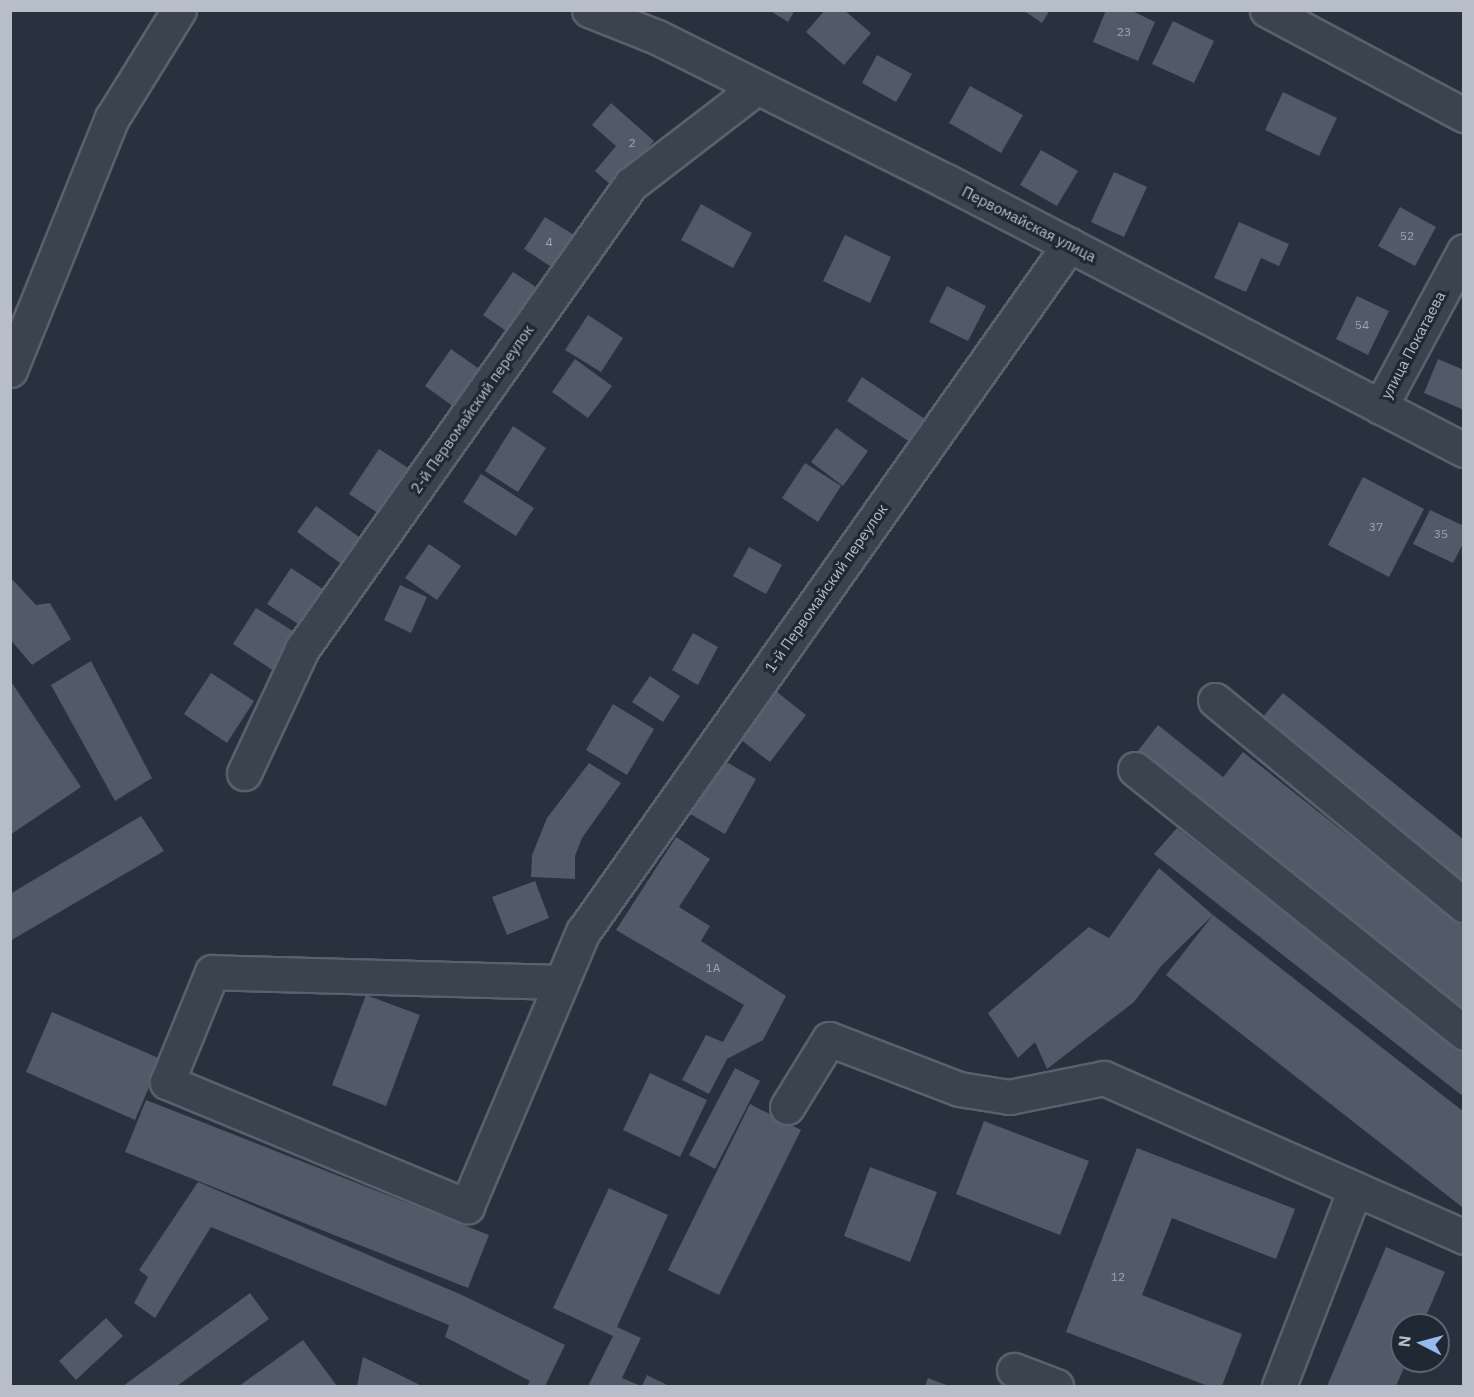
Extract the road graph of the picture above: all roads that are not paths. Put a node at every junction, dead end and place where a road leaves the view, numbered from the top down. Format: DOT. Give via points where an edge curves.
graph roads {
  1 [pos="179,10"];
  2 [pos="589,10"];
  3 [pos="1267,10"];
  4 [pos="755,89"];
  5 [pos="1464,115"];
  6 [pos="1069,245"];
  7 [pos="1464,251"];
  8 [pos="10,370"];
  9 [pos="1380,407"];
  10 [pos="1464,450"];
  11 [pos="1215,700"];
  12 [pos="1135,769"];
  13 [pos="244,773"];
  14 [pos="1464,905"];
  15 [pos="561,982"];
  16 [pos="1464,1033"];
  17 [pos="787,1107"];
  18 [pos="1355,1189"];
  19 [pos="1464,1237"];
  20 [pos="1014,1370"];
  21 [pos="1056,1386"];
  22 [pos="1279,1386"];
  1 -- 8 [label="street" via="112,118"];
  2 -- 4 [label="street, Первомайская улица" via="657,37"];
  3 -- 5 [label="street"];
  4 -- 6 [label="street, Первомайская улица"];
  4 -- 13 [label="street, 2-й Первомайский переулок" via="631,184 302,649"];
  6 -- 9 [label="street, Первомайская улица"];
  6 -- 15 [label="street, 1-й Первомайский переулок" via="583,932"];
  7 -- 9 [label="street, улица Покатаева"];
  9 -- 10 [label="street, Первомайская улица"];
  11 -- 14 [label="street"];
  12 -- 16 [label="street"];
  15 -- 15 [label="street, 1-й Первомайский переулок" via="467,1206 167,1082 212,972"];
  17 -- 18 [label="street" via="829,1039 959,1089 1009,1097 1104,1078"];
  18 -- 19 [label="street"];
  18 -- 22 [label="street"];
  20 -- 21 [label="street"];
}
